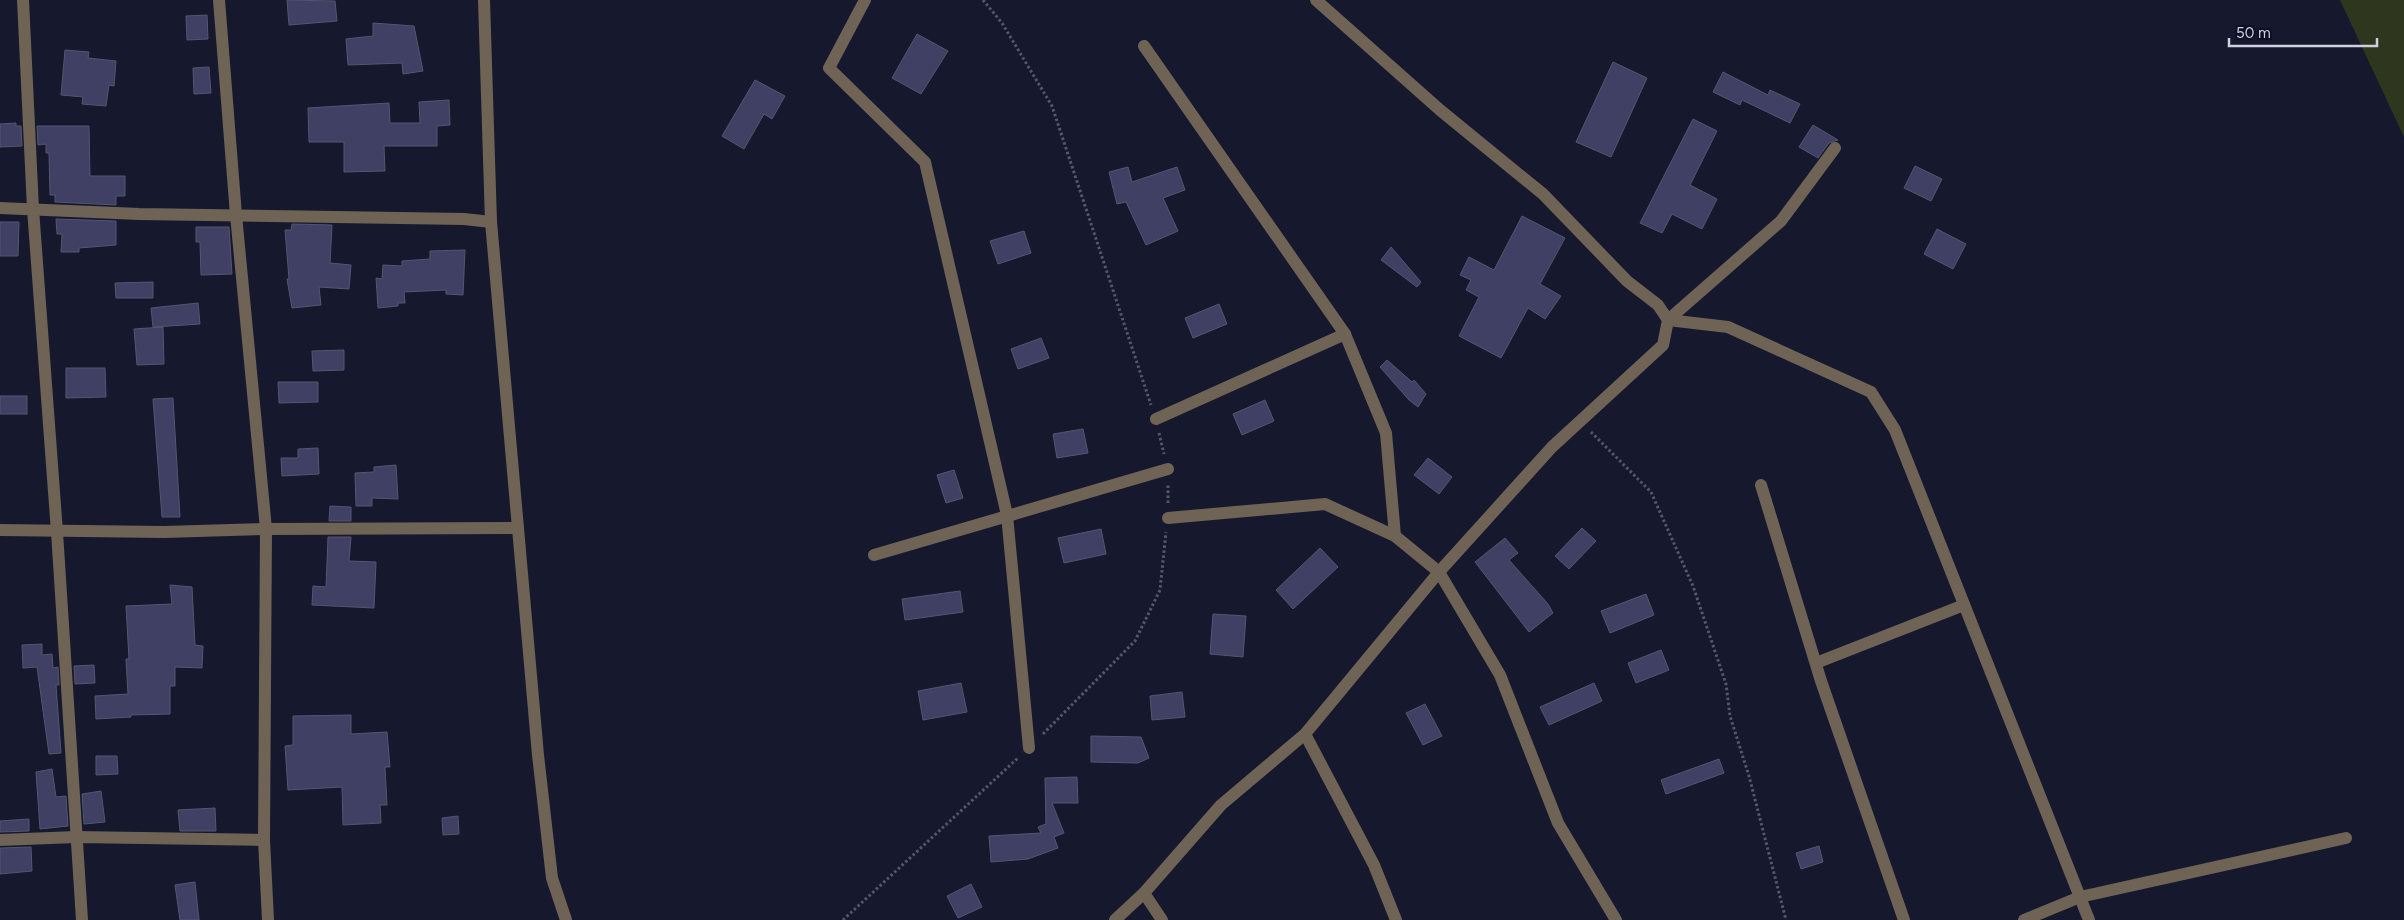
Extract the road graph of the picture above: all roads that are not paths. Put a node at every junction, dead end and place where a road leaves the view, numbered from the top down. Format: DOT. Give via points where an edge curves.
graph roads {
  1 [pos="23,0"];
  2 [pos="220,0"];
  3 [pos="484,0"];
  4 [pos="865,0"];
  5 [pos="1316,0"];
  6 [pos="1144,46"];
  7 [pos="1835,148"];
  8 [pos="0,208"];
  9 [pos="33,209"];
  10 [pos="236,215"];
  11 [pos="491,222"];
  12 [pos="1668,320"];
  13 [pos="1345,334"];
  14 [pos="1156,419"];
  15 [pos="1168,469"];
  16 [pos="1761,485"];
  17 [pos="1007,515"];
  18 [pos="1168,518"];
  19 [pos="518,528"];
  20 [pos="266,529"];
  21 [pos="0,530"];
  22 [pos="57,532"];
  23 [pos="1395,536"];
  24 [pos="874,555"];
  25 [pos="1439,572"];
  26 [pos="1964,605"];
  27 [pos="1816,663"];
  28 [pos="1304,734"];
  29 [pos="1029,748"];
  30 [pos="76,837"];
  31 [pos="2346,838"];
  32 [pos="0,840"];
  33 [pos="264,840"];
  34 [pos="1144,893"];
  35 [pos="2080,897"];
  36 [pos="82,920"];
  37 [pos="268,920"];
  38 [pos="566,920"];
  39 [pos="1115,920"];
  40 [pos="1162,920"];
  41 [pos="1396,920"];
  42 [pos="1616,920"];
  43 [pos="1904,920"];
  44 [pos="2024,920"];
  45 [pos="2089,920"];
  1 -- 9 [label="street"];
  2 -- 10 [label="street"];
  3 -- 11 [label="street"];
  4 -- 17 [label="street" via="830,68 925,162"];
  5 -- 12 [label="street" via="1440,110 1543,194 1627,280 1658,305"];
  6 -- 13 [label="street"];
  7 -- 12 [label="street" via="1782,220"];
  8 -- 9 [label="street"];
  9 -- 10 [label="street"];
  9 -- 22 [label="street"];
  10 -- 11 [label="street"];
  10 -- 20 [label="street"];
  11 -- 19 [label="street"];
  12 -- 25 [label="street" via="1663,344 1552,447"];
  12 -- 26 [label="street" via="1728,326 1871,392 1895,430"];
  13 -- 14 [label="street"];
  13 -- 23 [label="street" via="1386,433"];
  15 -- 17 [label="street"];
  16 -- 27 [label="street"];
  17 -- 24 [label="street"];
  17 -- 29 [label="street"];
  18 -- 23 [label="street" via="1325,504"];
  19 -- 20 [label="street"];
  19 -- 38 [label="street" via="552,878"];
  20 -- 22 [label="street"];
  20 -- 33 [label="street"];
  21 -- 22 [label="street"];
  22 -- 30 [label="street"];
  23 -- 25 [label="street"];
  25 -- 28 [label="street"];
  25 -- 42 [label="street" via="1500,676 1558,823"];
  26 -- 27 [label="street"];
  26 -- 35 [label="street"];
  27 -- 43 [label="street"];
  28 -- 34 [label="street" via="1221,805"];
  28 -- 41 [label="street" via="1374,865"];
  30 -- 32 [label="street"];
  30 -- 33 [label="street"];
  30 -- 36 [label="street"];
  31 -- 35 [label="street"];
  33 -- 37 [label="street"];
  34 -- 39 [label="street"];
  34 -- 40 [label="street"];
  35 -- 44 [label="street"];
  35 -- 45 [label="street"];
}
